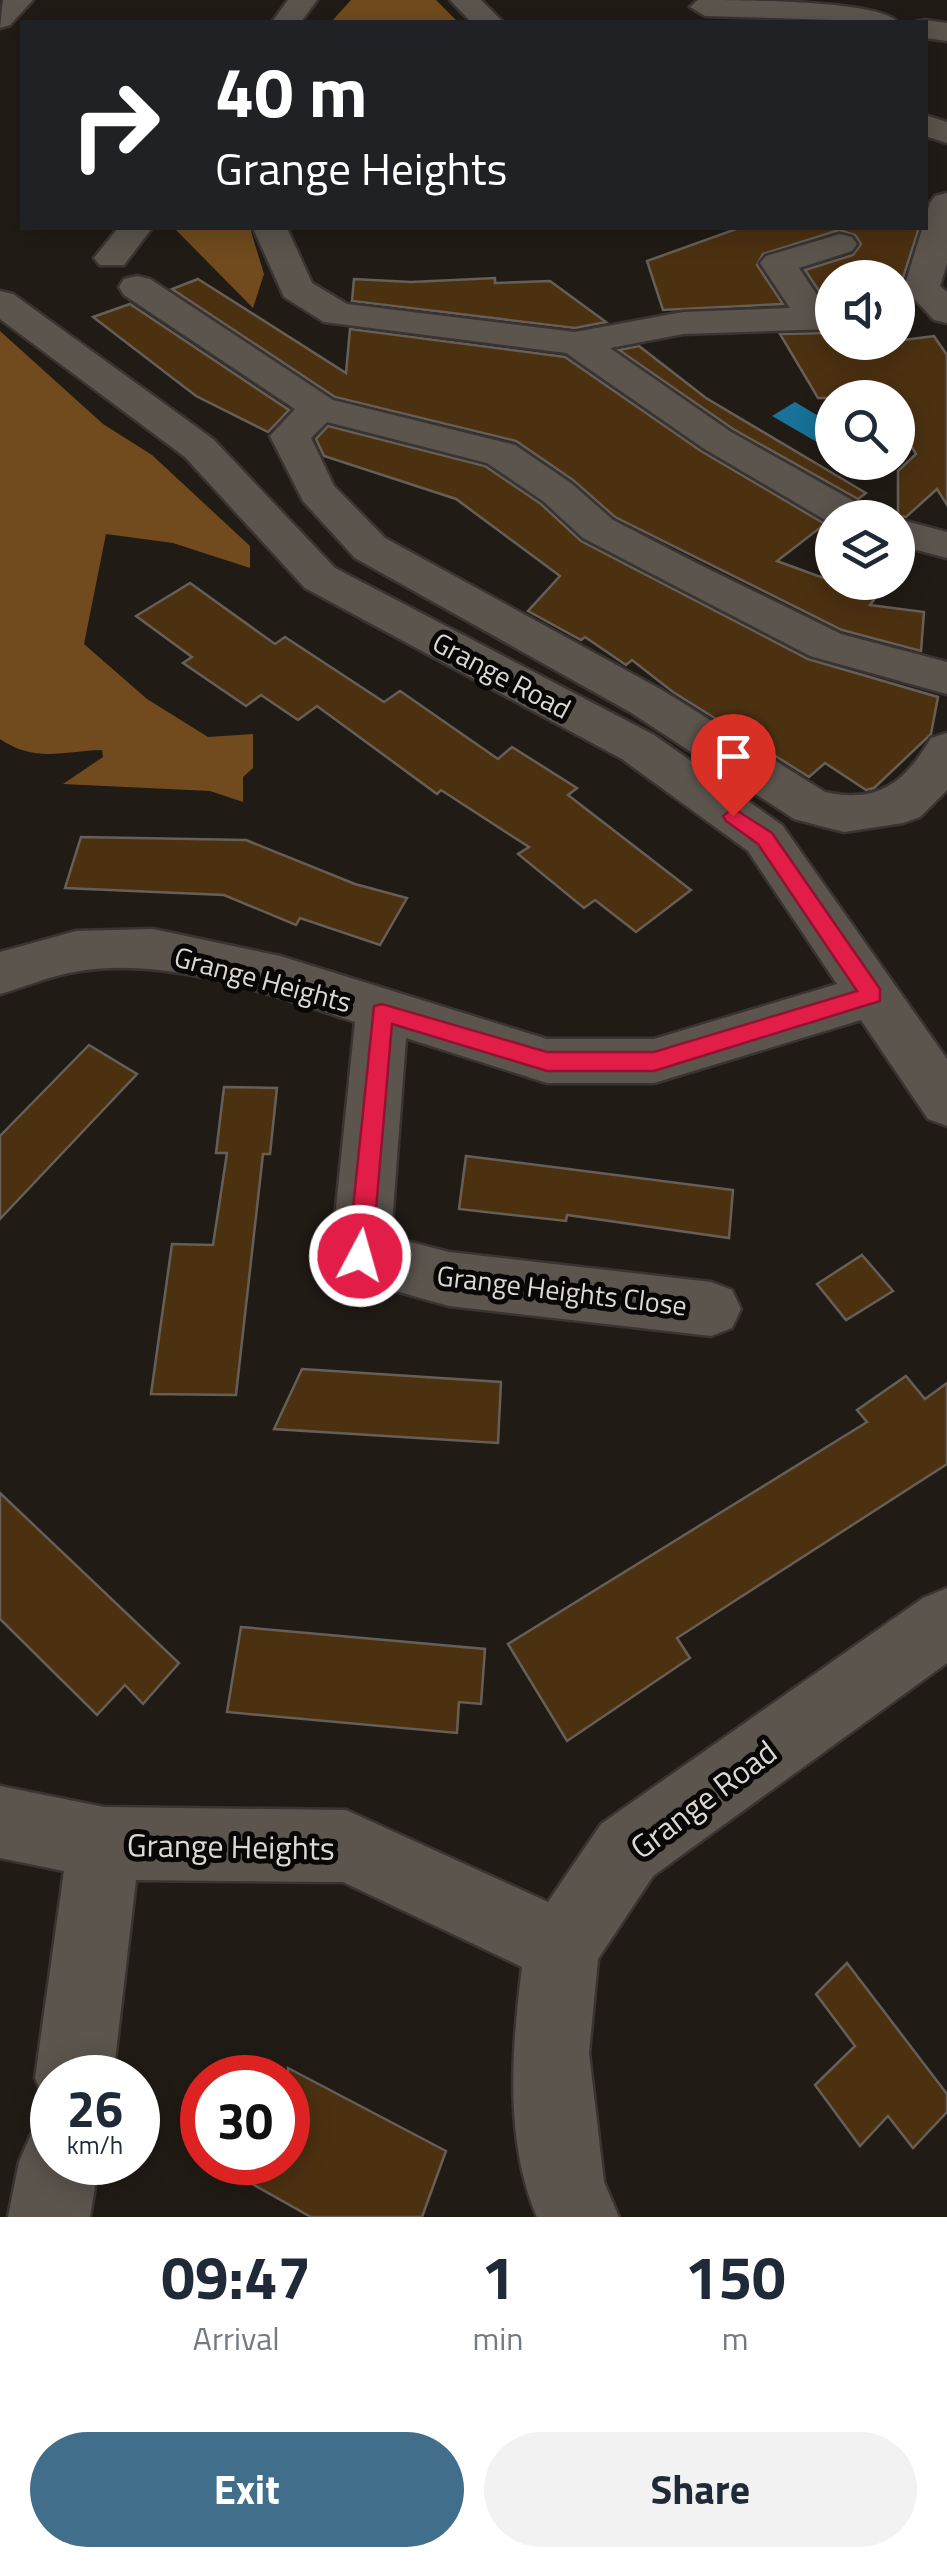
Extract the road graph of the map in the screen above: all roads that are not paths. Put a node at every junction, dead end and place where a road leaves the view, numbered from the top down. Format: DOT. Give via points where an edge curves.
graph roads {
  1 [pos="20,0"];
  2 [pos="303,0"];
  3 [pos="464,0"];
  4 [pos="704,10"];
  5 [pos="814,12"];
  6 [pos="0,19"];
  7 [pos="288,20"];
  8 [pos="486,20"];
  9 [pos="868,20"];
  10 [pos="943,184"];
  11 [pos="135,230"];
  12 [pos="271,230"];
  13 [pos="840,244"];
  14 [pos="0,302"];
  15 [pos="815,308"];
  16 [pos="947,312"];
  17 [pos="915,317"];
  18 [pos="815,318"];
  19 [pos="947,322"];
  20 [pos="575,343"];
  21 [pos="319,408"];
  22 [pos="822,500"];
  23 [pos="915,537"];
  24 [pos="947,545"];
  25 [pos="947,678"];
  26 [pos="947,750"];
  27 [pos="0,973"];
  28 [pos="872,995"];
  29 [pos="382,1012"];
  30 [pos="947,1103"];
  31 [pos="711,1308"];
  32 [pos="947,1622"];
  33 [pos="0,1822"];
  34 [pos="104,1843"];
  35 [pos="562,1947"];
  36 [pos="77,2055"];
  37 [pos="55,2185"];
  38 [pos="49,2217"];
  39 [pos="578,2217"];
  1 -- 6 [label="street"];
  2 -- 7 [label="street"];
  3 -- 8 [label="street"];
  4 -- 5 [label="street"];
  5 -- 9 [label="street"];
  10 -- 16 [label="street" via="922,288"];
  11 -- 21 [label="street" via="125,273"];
  12 -- 20 [label="street" via="297,289 337,314"];
  13 -- 15 [label="street" via="778,263"];
  14 -- 28 [label="street, Grange Road" via="200,448 320,578 638,747 765,838"];
  17 -- 19 [label="street"];
  18 -- 20 [label="street" via="683,323"];
  20 -- 22 [label="street" via="717,440"];
  21 -- 25 [label="street" via="501,454 598,529 705,585 826,645"];
  21 -- 26 [label="street" via="290,436 317,492 370,548 646,702 811,806 844,814 904,805 942,766"];
  23 -- 24 [label="street"];
  27 -- 29 [label="street, Grange Heights" via="76,952 153,949 280,977"];
  28 -- 29 [label="street, Grange Heights" via="654,1061 547,1062"];
  28 -- 30 [label="street, Grange Road"];
  29 -- 31 [label="street, Grange Heights Close" via="360,1256 449,1280"];
  32 -- 35 [label="street, Grange Road" via="628,1850"];
  33 -- 34 [label="street, Grange Heights"];
  34 -- 35 [label="street, Grange Heights" via="346,1846"];
  34 -- 36 [label="street"];
  35 -- 39 [label="street, Grange Road" via="550,2052 564,2186"];
  37 -- 38 [label="street"];
}
